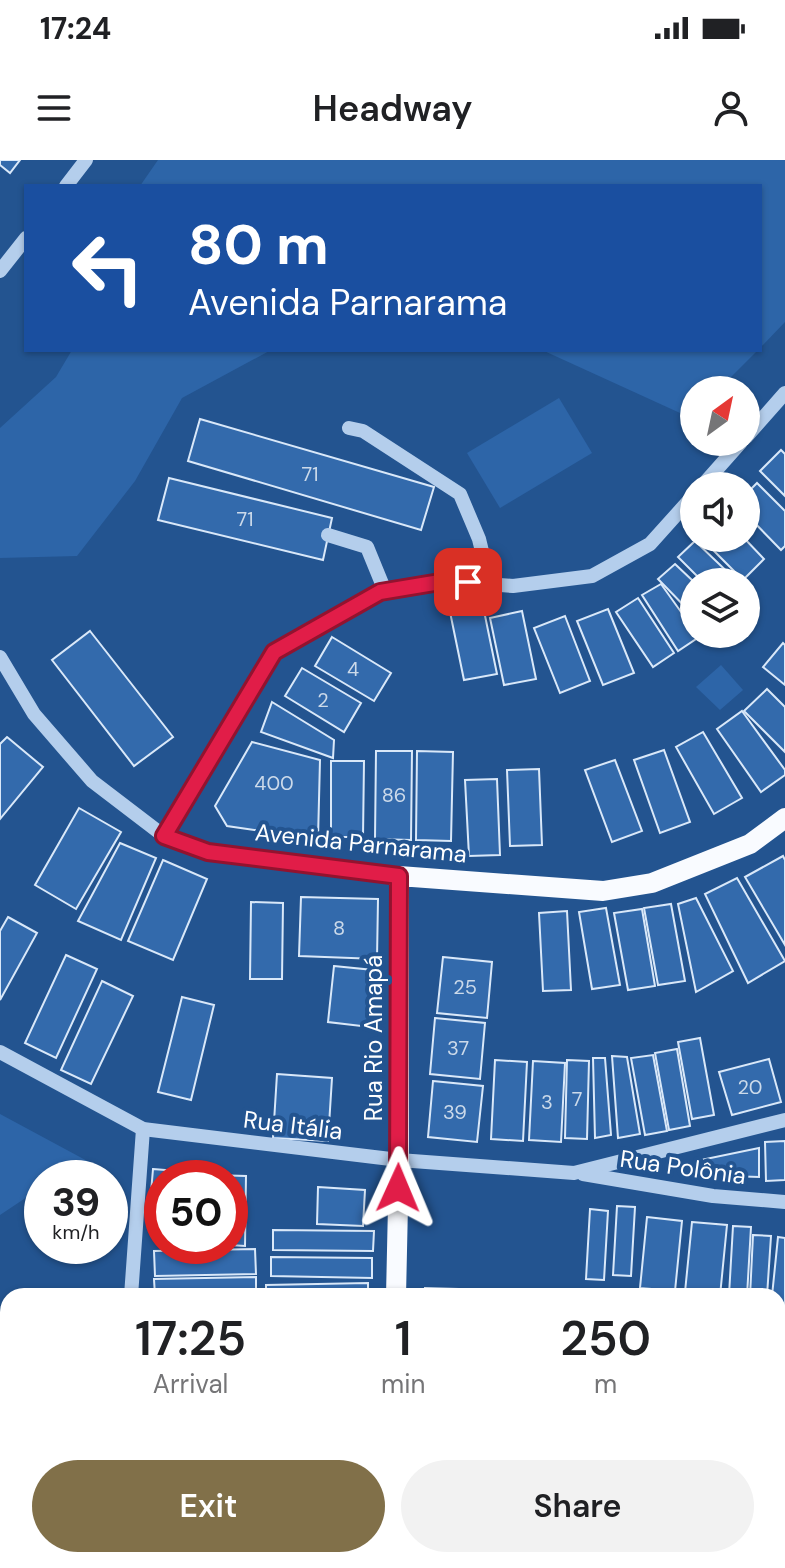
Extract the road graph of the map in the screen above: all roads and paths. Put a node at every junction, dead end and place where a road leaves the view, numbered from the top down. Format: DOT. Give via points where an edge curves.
graph roads {
  1 [pos="86,160"];
  2 [pos="68,184"];
  3 [pos="24,241"];
  4 [pos="0,271"];
  5 [pos="785,393"];
  6 [pos="760,421"];
  7 [pos="349,428"];
  8 [pos="729,456"];
  9 [pos="714,472"];
  10 [pos="680,511"];
  11 [pos="328,535"];
  12 [pos="490,584"];
  13 [pos="385,591"];
  14 [pos="0,657"];
  15 [pos="785,818"];
  16 [pos="164,836"];
  17 [pos="399,876"];
  18 [pos="0,1052"];
  19 [pos="785,1120"];
  20 [pos="143,1129"];
  21 [pos="399,1160"];
  22 [pos="574,1173"];
  23 [pos="785,1202"];
  24 [pos="132,1288"];
  25 [pos="396,1288"];
  1 -- 2 [label="street"];
  3 -- 4 [label="street"];
  5 -- 6 [label="street"];
  7 -- 12 [label="street" via="363,431 460,494"];
  8 -- 9 [label="street"];
  10 -- 12 [label="street" via="650,544 592,576"];
  11 -- 13 [label="street" via="367,547"];
  12 -- 13 [label="street" via="446,581"];
  13 -- 16 [label="street" via="274,652"];
  14 -- 16 [label="street, Avenida Parnarama" via="34,714 92,781"];
  15 -- 17 [label="main road, Avenida Parnarama" via="750,844 652,883 603,891"];
  16 -- 17 [label="street, Avenida Parnarama" via="208,852"];
  17 -- 21 [label="main road, Rua Rio Amapá"];
  18 -- 20 [label="street, Rua Itália"];
  19 -- 22 [label="street, Rua Itália"];
  20 -- 21 [label="street, Rua Itália"];
  20 -- 24 [label="street"];
  21 -- 22 [label="street, Rua Itália"];
  21 -- 25 [label="main road, Rua Rio Amapá"];
  22 -- 23 [label="street, Rua Polônia"];
}
